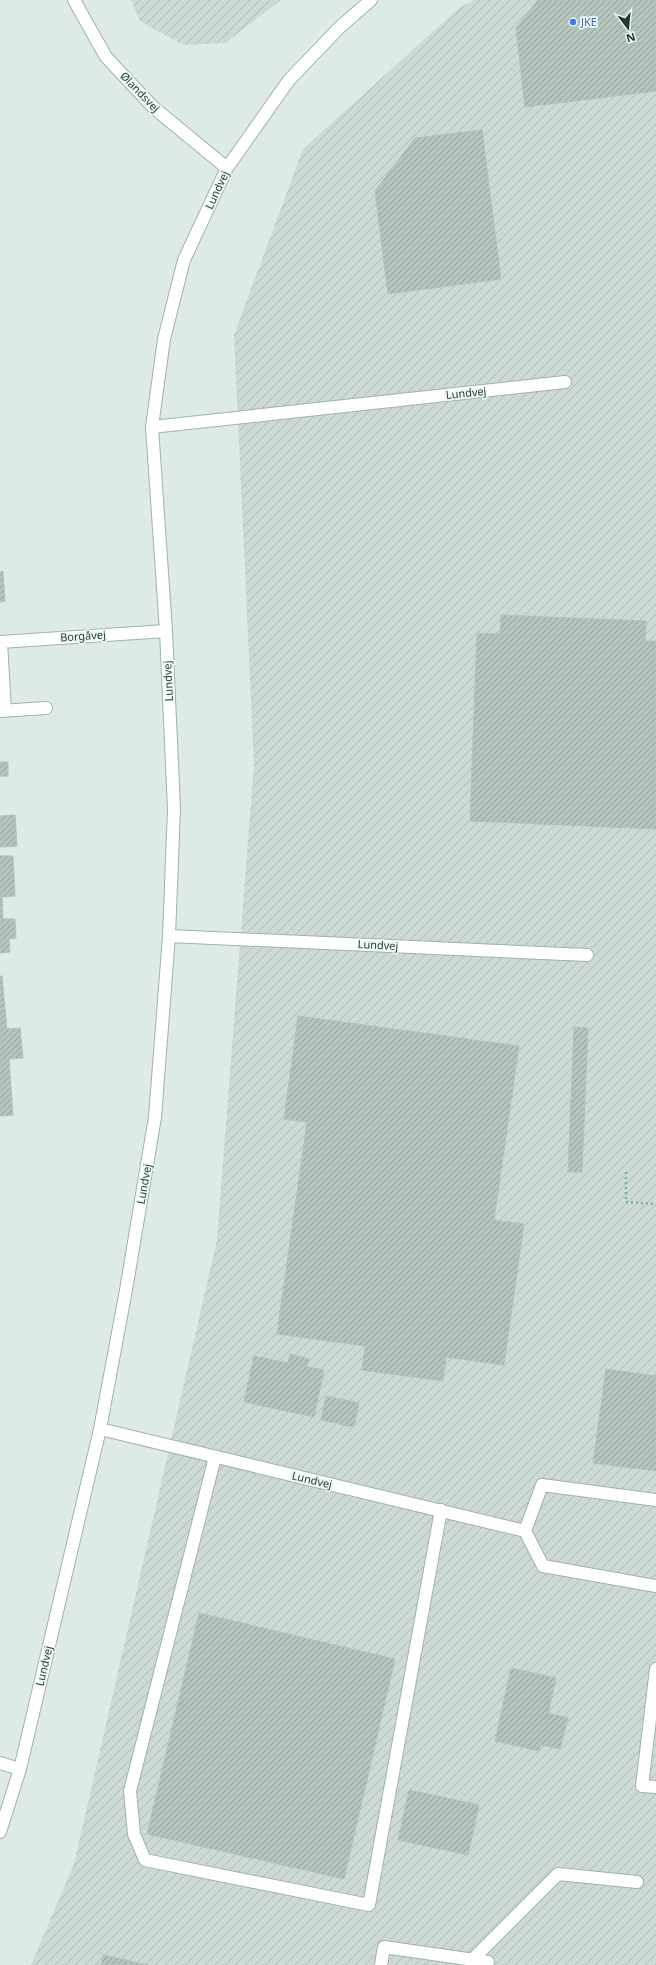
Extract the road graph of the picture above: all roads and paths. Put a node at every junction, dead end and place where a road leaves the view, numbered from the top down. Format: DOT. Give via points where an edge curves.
graph roads {
  1 [pos="74,0"];
  2 [pos="371,0"];
  3 [pos="227,168"];
  4 [pos="565,382"];
  5 [pos="152,426"];
  6 [pos="166,631"];
  7 [pos="1,642"];
  8 [pos="46,708"];
  9 [pos="3,711"];
  10 [pos="169,936"];
  11 [pos="587,954"];
  12 [pos="626,1172"];
  13 [pos="656,1204"];
  14 [pos="100,1429"];
  15 [pos="215,1457"];
  16 [pos="656,1500"];
  17 [pos="441,1510"];
  18 [pos="524,1531"];
  19 [pos="656,1586"];
  20 [pos="656,1669"];
  21 [pos="0,1763"];
  22 [pos="20,1769"];
  23 [pos="656,1788"];
  24 [pos="0,1832"];
  25 [pos="637,1882"];
  26 [pos="472,1960"];
  27 [pos="381,1965"];
  28 [pos="487,1965"];
  1 -- 3 [label="street, Ølandsvej" via="106,57 154,108"];
  2 -- 3 [label="street, Lundvej" via="340,27 288,80"];
  3 -- 5 [label="street, Lundvej" via="184,260 164,338"];
  4 -- 5 [label="street, Lundvej"];
  5 -- 6 [label="street, Lundvej"];
  6 -- 7 [label="street, Borgåvej"];
  6 -- 10 [label="street, Lundvej" via="174,808"];
  7 -- 9 [label="street"];
  8 -- 9 [label="street"];
  10 -- 11 [label="street, Lundvej"];
  10 -- 14 [label="street, Lundvej" via="155,1117"];
  12 -- 13 [label="path" via="626,1202"];
  14 -- 15 [label="street, Lundvej"];
  14 -- 22 [label="street, Lundvej"];
  15 -- 17 [label="street, Lundvej"];
  15 -- 17 [label="street" via="130,1791 134,1834 145,1860 369,1905"];
  16 -- 18 [label="street" via="542,1485"];
  17 -- 18 [label="street, Lundvej"];
  18 -- 19 [label="street" via="542,1566"];
  20 -- 23 [label="street" via="642,1786"];
  21 -- 22 [label="street"];
  22 -- 24 [label="street, Lundvej"];
  25 -- 26 [label="street" via="558,1874"];
  26 -- 27 [label="street" via="384,1947"];
  26 -- 28 [label="street" via="488,1962"];
}
